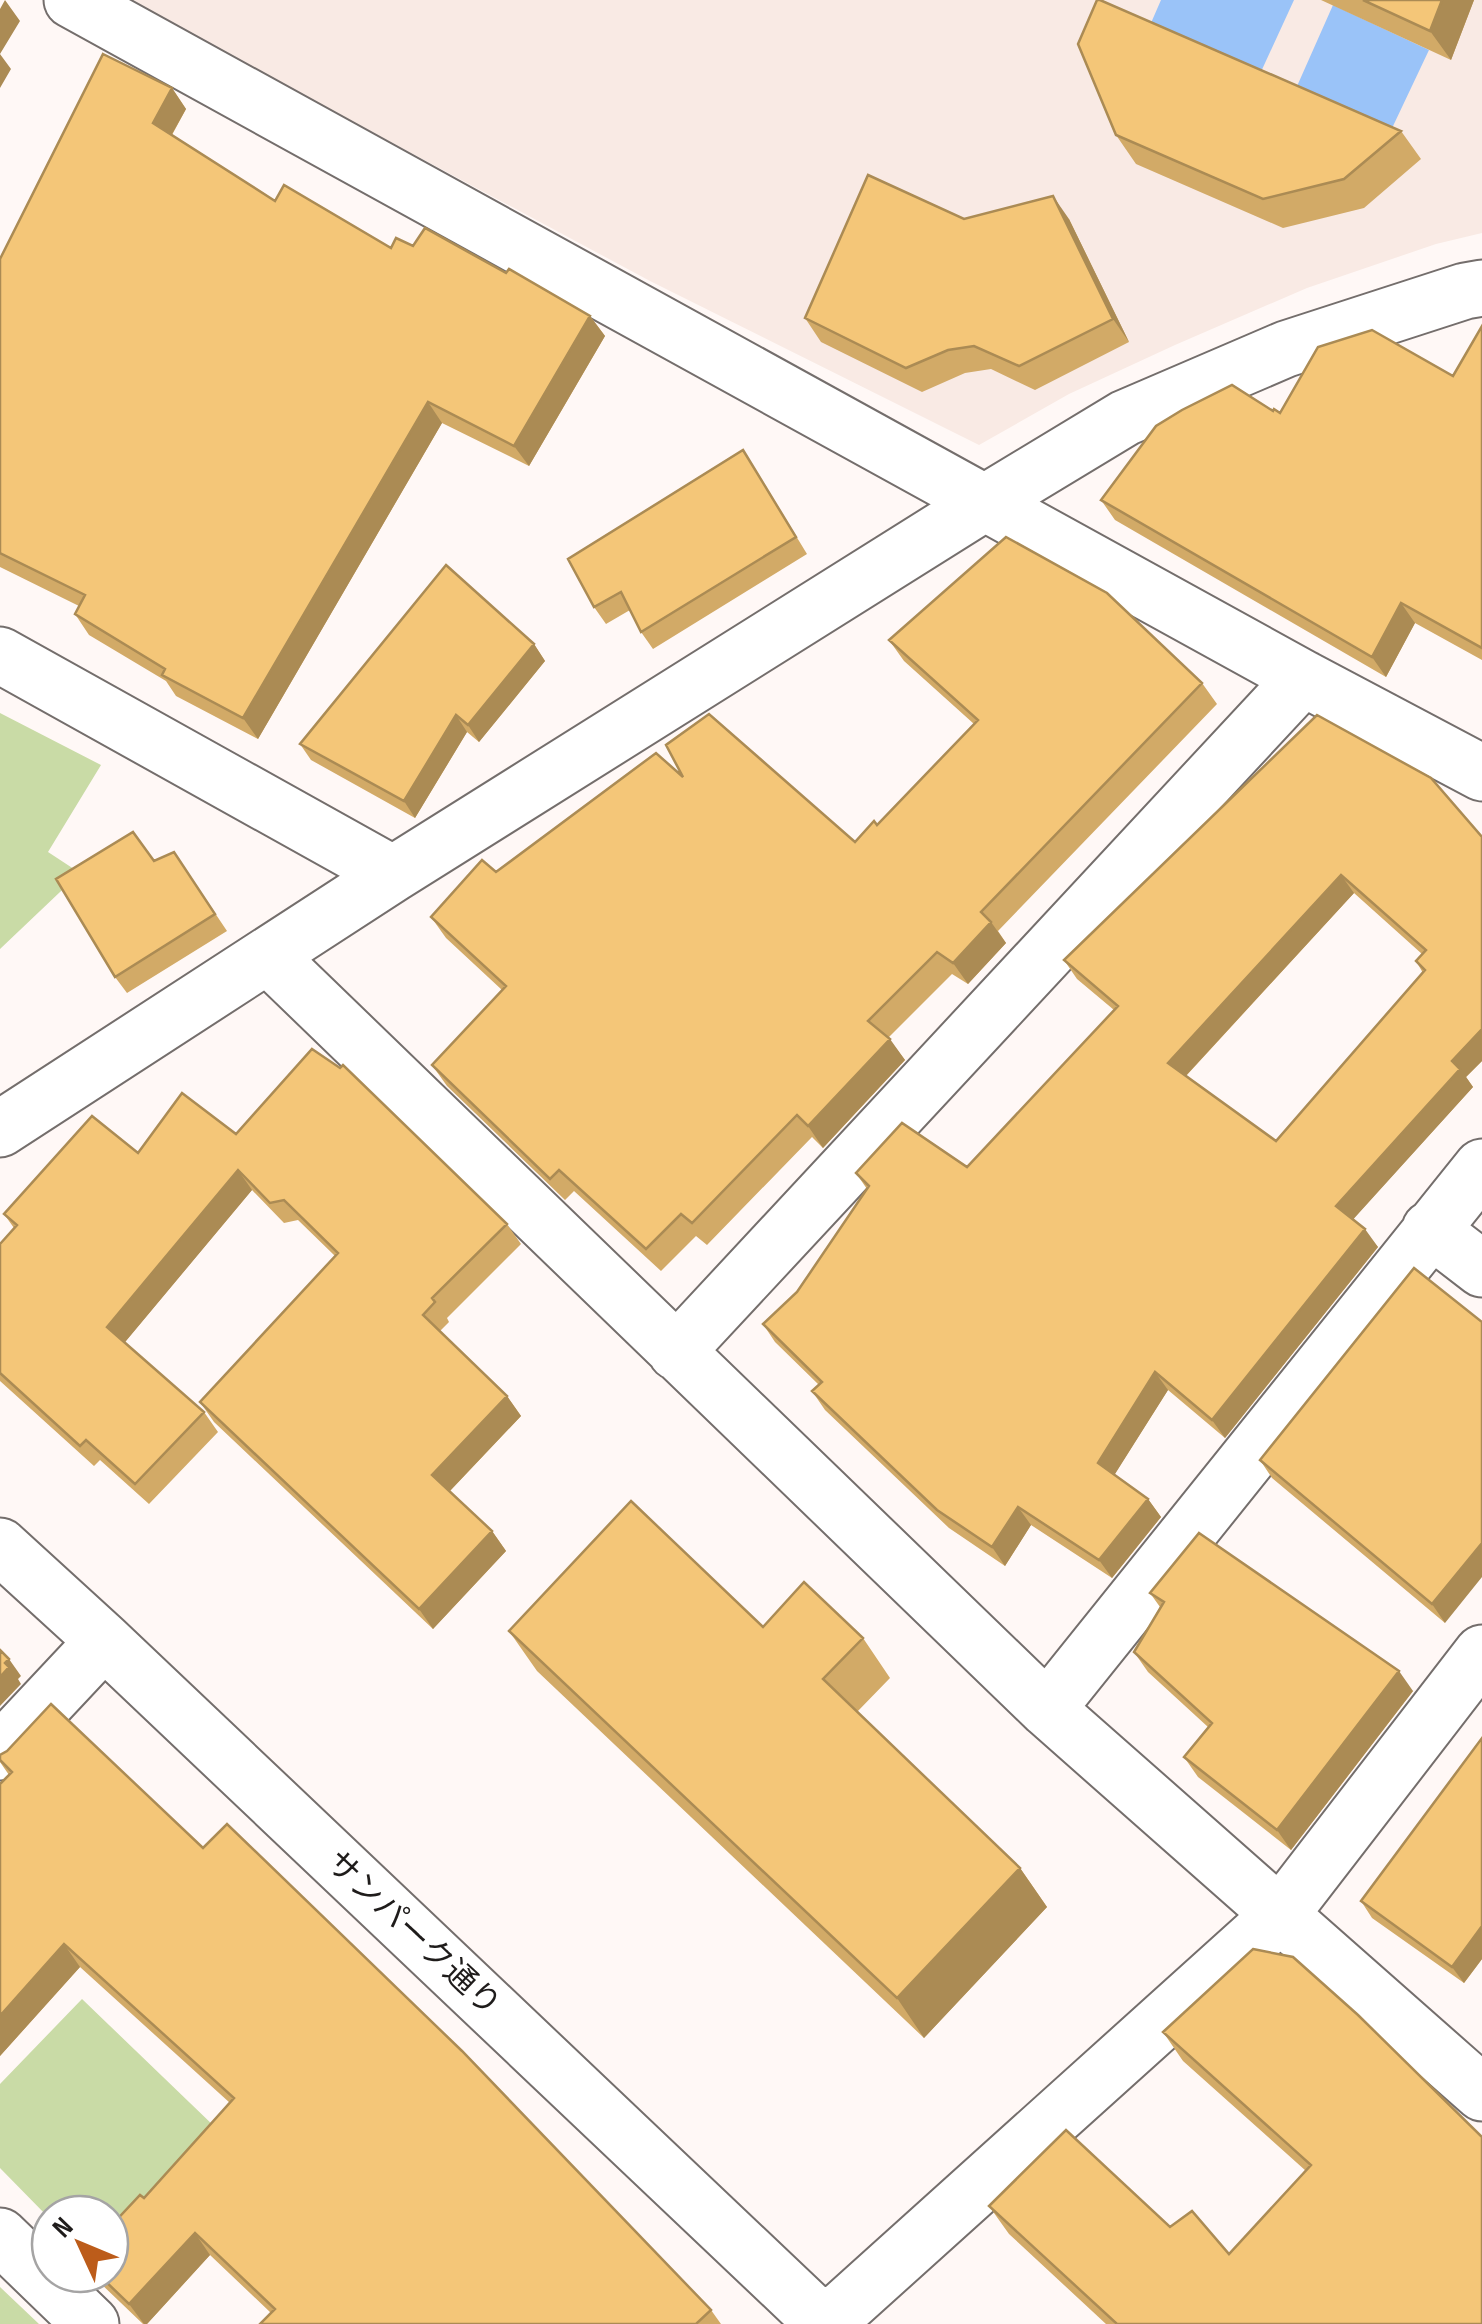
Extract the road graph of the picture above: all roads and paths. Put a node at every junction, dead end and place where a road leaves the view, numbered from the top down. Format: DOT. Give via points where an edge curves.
graph roads {
  1 [pos="72,0"];
  2 [pos="1482,288"];
  3 [pos="986,502"];
  4 [pos="0,655"];
  5 [pos="1303,678"];
  6 [pos="1482,772"];
  7 [pos="393,874"];
  8 [pos="268,956"];
  9 [pos="0,1129"];
  10 [pos="1482,1167"];
  11 [pos="1430,1229"];
  12 [pos="1482,1269"];
  13 [pos="676,1352"];
  14 [pos="0,1546"];
  15 [pos="104,1641"];
  16 [pos="1482,1653"];
  17 [pos="1047,1709"];
  18 [pos="0,1752"];
  19 [pos="1280,1914"];
  20 [pos="1482,2093"];
  21 [pos="0,2236"];
  22 [pos="91,2324"];
  23 [pos="825,2324"];
  1 -- 3 [label="street"];
  2 -- 3 [label="street" via="1286,348 1126,418"];
  3 -- 5 [label="street"];
  3 -- 7 [label="street"];
  4 -- 7 [label="street"];
  5 -- 6 [label="street"];
  5 -- 13 [label="street"];
  7 -- 8 [label="street"];
  8 -- 9 [label="street"];
  8 -- 13 [label="street"];
  10 -- 11 [label="street"];
  11 -- 12 [label="street"];
  11 -- 17 [label="street"];
  13 -- 17 [label="street"];
  14 -- 15 [label="street, サンパーク通り"];
  15 -- 18 [label="street"];
  15 -- 23 [label="street, サンパーク通り"];
  16 -- 19 [label="street"];
  17 -- 19 [label="street"];
  19 -- 20 [label="street"];
  19 -- 23 [label="street"];
  21 -- 22 [label="street"];
}
